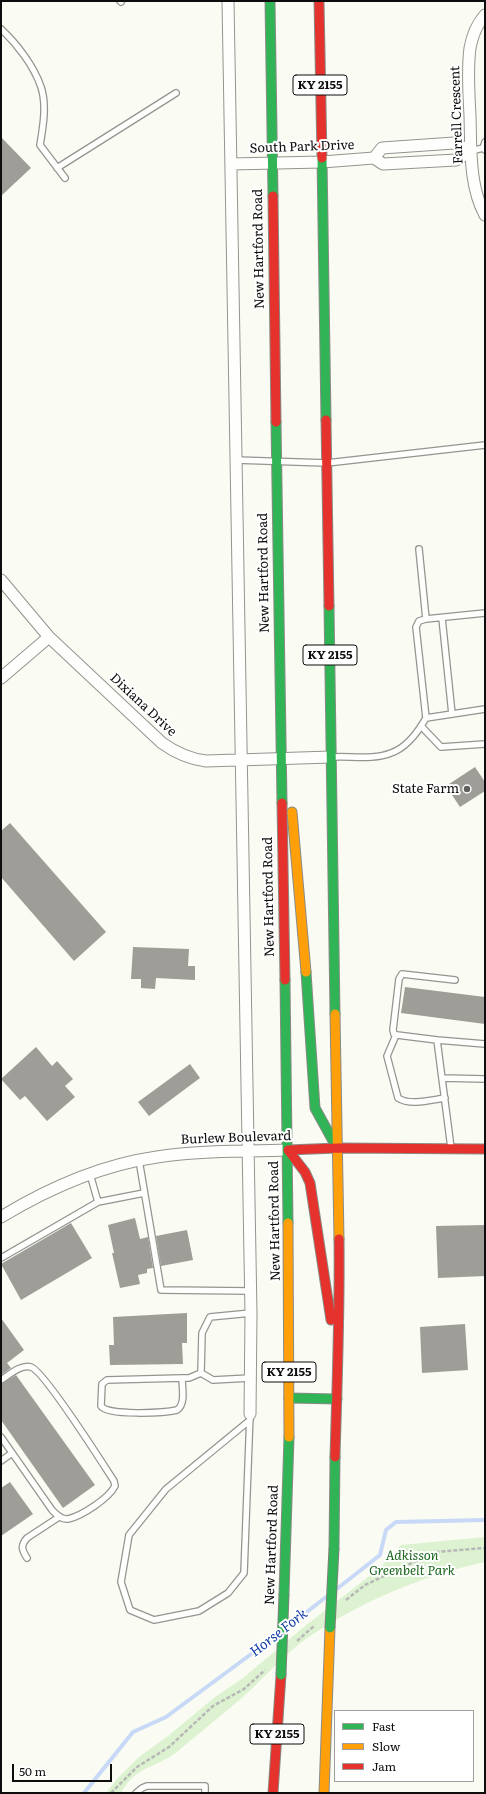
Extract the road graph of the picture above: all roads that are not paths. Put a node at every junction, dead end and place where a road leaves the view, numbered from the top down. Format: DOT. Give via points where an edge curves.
graph roads {
  1 [pos="228,1"];
  2 [pos="270,1"];
  3 [pos="319,1"];
  4 [pos="485,15"];
  5 [pos="1,29"];
  6 [pos="176,93"];
  7 [pos="484,146"];
  8 [pos="471,151"];
  9 [pos="374,158"];
  10 [pos="322,162"];
  11 [pos="272,163"];
  12 [pos="231,164"];
  13 [pos="57,168"];
  14 [pos="65,178"];
  15 [pos="485,215"];
  16 [pos="485,445"];
  17 [pos="235,460"];
  18 [pos="277,460"];
  19 [pos="327,463"];
  20 [pos="419,549"];
  21 [pos="1,580"];
  22 [pos="485,613"];
  23 [pos="442,618"];
  24 [pos="426,619"];
  25 [pos="50,637"];
  26 [pos="1,678"];
  27 [pos="485,709"];
  28 [pos="452,714"];
  29 [pos="426,718"];
  30 [pos="421,726"];
  31 [pos="485,744"];
  32 [pos="331,757"];
  33 [pos="281,759"];
  34 [pos="240,761"];
  35 [pos="455,980"];
  36 [pos="396,1035"];
  37 [pos="437,1040"];
  38 [pos="485,1044"];
  39 [pos="442,1078"];
  40 [pos="485,1079"];
  41 [pos="444,1098"];
  42 [pos="338,1148"];
  43 [pos="451,1148"];
  44 [pos="485,1149"];
  45 [pos="288,1150"];
  46 [pos="248,1151"];
  47 [pos="139,1160"];
  48 [pos="90,1174"];
  49 [pos="144,1192"];
  50 [pos="98,1202"];
  51 [pos="1,1217"];
  52 [pos="1,1258"];
  53 [pos="250,1291"];
  54 [pos="251,1314"];
  55 [pos="337,1360"];
  56 [pos="201,1373"];
  57 [pos="182,1378"];
  58 [pos="250,1378"];
  59 [pos="1,1380"];
  60 [pos="289,1398"];
  61 [pos="337,1399"];
  62 [pos="250,1417"];
  63 [pos="1,1437"];
  64 [pos="12,1453"];
  65 [pos="1,1461"];
  66 [pos="59,1517"];
  67 [pos="27,1558"];
  68 [pos="136,1793"];
  69 [pos="205,1793"];
  70 [pos="274,1793"];
  71 [pos="324,1793"];
  1 -- 12 [label="street, New Hartford Road"];
  2 -- 11 [label="main road, New Hartford Road / KY 2155"];
  3 -- 10 [label="main road, KY 2155"];
  4 -- 8 [label="street, Farrell Crescent" via="475,31 470,48 468,84"];
  5 -- 13 [label="lane" via="12,39 30,65 41,87 44,106 40,145"];
  6 -- 13 [label="lane"];
  7 -- 8 [label="lane"];
  8 -- 9 [label="street, South Park Drive" via="456,160 383,164"];
  8 -- 9 [label="street" via="454,143 382,148"];
  8 -- 15 [label="street, Farrell Crescent" via="478,200"];
  9 -- 10 [label="street, South Park Drive"];
  10 -- 11 [label="street, South Park Drive"];
  10 -- 19 [label="main road, KY 2155"];
  11 -- 12 [label="street, South Park Drive"];
  11 -- 18 [label="main road, New Hartford Road / KY 2155"];
  12 -- 17 [label="street, New Hartford Road"];
  13 -- 14 [label="lane"];
  16 -- 19 [label="lane"];
  17 -- 18 [label="lane"];
  17 -- 34 [label="street, New Hartford Road"];
  18 -- 19 [label="lane"];
  18 -- 33 [label="main road, New Hartford Road / KY 2155"];
  19 -- 32 [label="main road, KY 2155"];
  20 -- 24 [label="lane"];
  21 -- 25 [label="street, Dixiana Drive"];
  22 -- 23 [label="lane"];
  23 -- 24 [label="lane"];
  23 -- 28 [label="lane"];
  24 -- 29 [label="lane" via="419,621 416,627"];
  25 -- 26 [label="street"];
  25 -- 34 [label="street, Dixiana Drive" via="162,743 176,753 206,761"];
  27 -- 28 [label="lane"];
  28 -- 29 [label="lane"];
  29 -- 30 [label="lane"];
  30 -- 31 [label="lane" via="441,747"];
  30 -- 32 [label="lane" via="411,739 391,753"];
  32 -- 33 [label="street, Dixiana Drive"];
  32 -- 42 [label="main road, KY 2155"];
  33 -- 34 [label="street, Dixiana Drive"];
  33 -- 42 [label="main road" via="293,814 315,1108"];
  33 -- 45 [label="main road, New Hartford Road / KY 2155"];
  34 -- 46 [label="street, New Hartford Road"];
  35 -- 36 [label="lane" via="402,974 399,979 393,1030"];
  36 -- 37 [label="lane"];
  36 -- 41 [label="lane" via="386,1056 398,1098 410,1102"];
  37 -- 38 [label="lane"];
  37 -- 39 [label="lane"];
  39 -- 40 [label="lane"];
  39 -- 41 [label="lane"];
  41 -- 43 [label="lane"];
  42 -- 43 [label="main road, Burlew Boulevard"];
  42 -- 45 [label="main road, Burlew Boulevard"];
  42 -- 55 [label="main road, KY 2155" via="340,1301"];
  43 -- 44 [label="main road, Burlew Boulevard"];
  45 -- 46 [label="street, Burlew Boulevard"];
  45 -- 55 [label="main road" via="310,1183"];
  45 -- 60 [label="main road, New Hartford Road / KY 2155"];
  46 -- 47 [label="street, Burlew Boulevard" via="158,1156"];
  46 -- 53 [label="street, New Hartford Road"];
  47 -- 48 [label="street, Burlew Boulevard"];
  47 -- 49 [label="lane"];
  48 -- 50 [label="lane"];
  48 -- 51 [label="street, Burlew Boulevard" via="33,1198"];
  49 -- 50 [label="lane"];
  49 -- 53 [label="lane" via="161,1290"];
  50 -- 52 [label="lane"];
  53 -- 54 [label="street, New Hartford Road"];
  54 -- 56 [label="lane" via="210,1317 202,1333"];
  54 -- 58 [label="street, New Hartford Road"];
  55 -- 61 [label="main road, KY 2155"];
  56 -- 57 [label="lane"];
  56 -- 58 [label="lane" via="213,1380"];
  57 -- 57 [label="lane" via="107,1380 102,1384 101,1406 106,1411 117,1412 177,1410 183,1402"];
  58 -- 62 [label="street, New Hartford Road"];
  59 -- 66 [label="lane" via="26,1366 37,1370 114,1482 113,1490 83,1513 67,1519"];
  60 -- 61 [label="main road"];
  60 -- 70 [label="main road, New Hartford Road / KY 2155, bridge" via="281,1674"];
  61 -- 71 [label="main road, KY 2155, bridge"];
  62 -- 62 [label="lane" via="244,1573 228,1593 199,1611 154,1620 130,1610 121,1582 130,1535 166,1488"];
  63 -- 64 [label="lane"];
  64 -- 65 [label="lane"];
  64 -- 66 [label="lane"];
  66 -- 67 [label="lane" via="23,1542 22,1550"];
  68 -- 69 [label="lane" via="148,1786 205,1786"];
}
